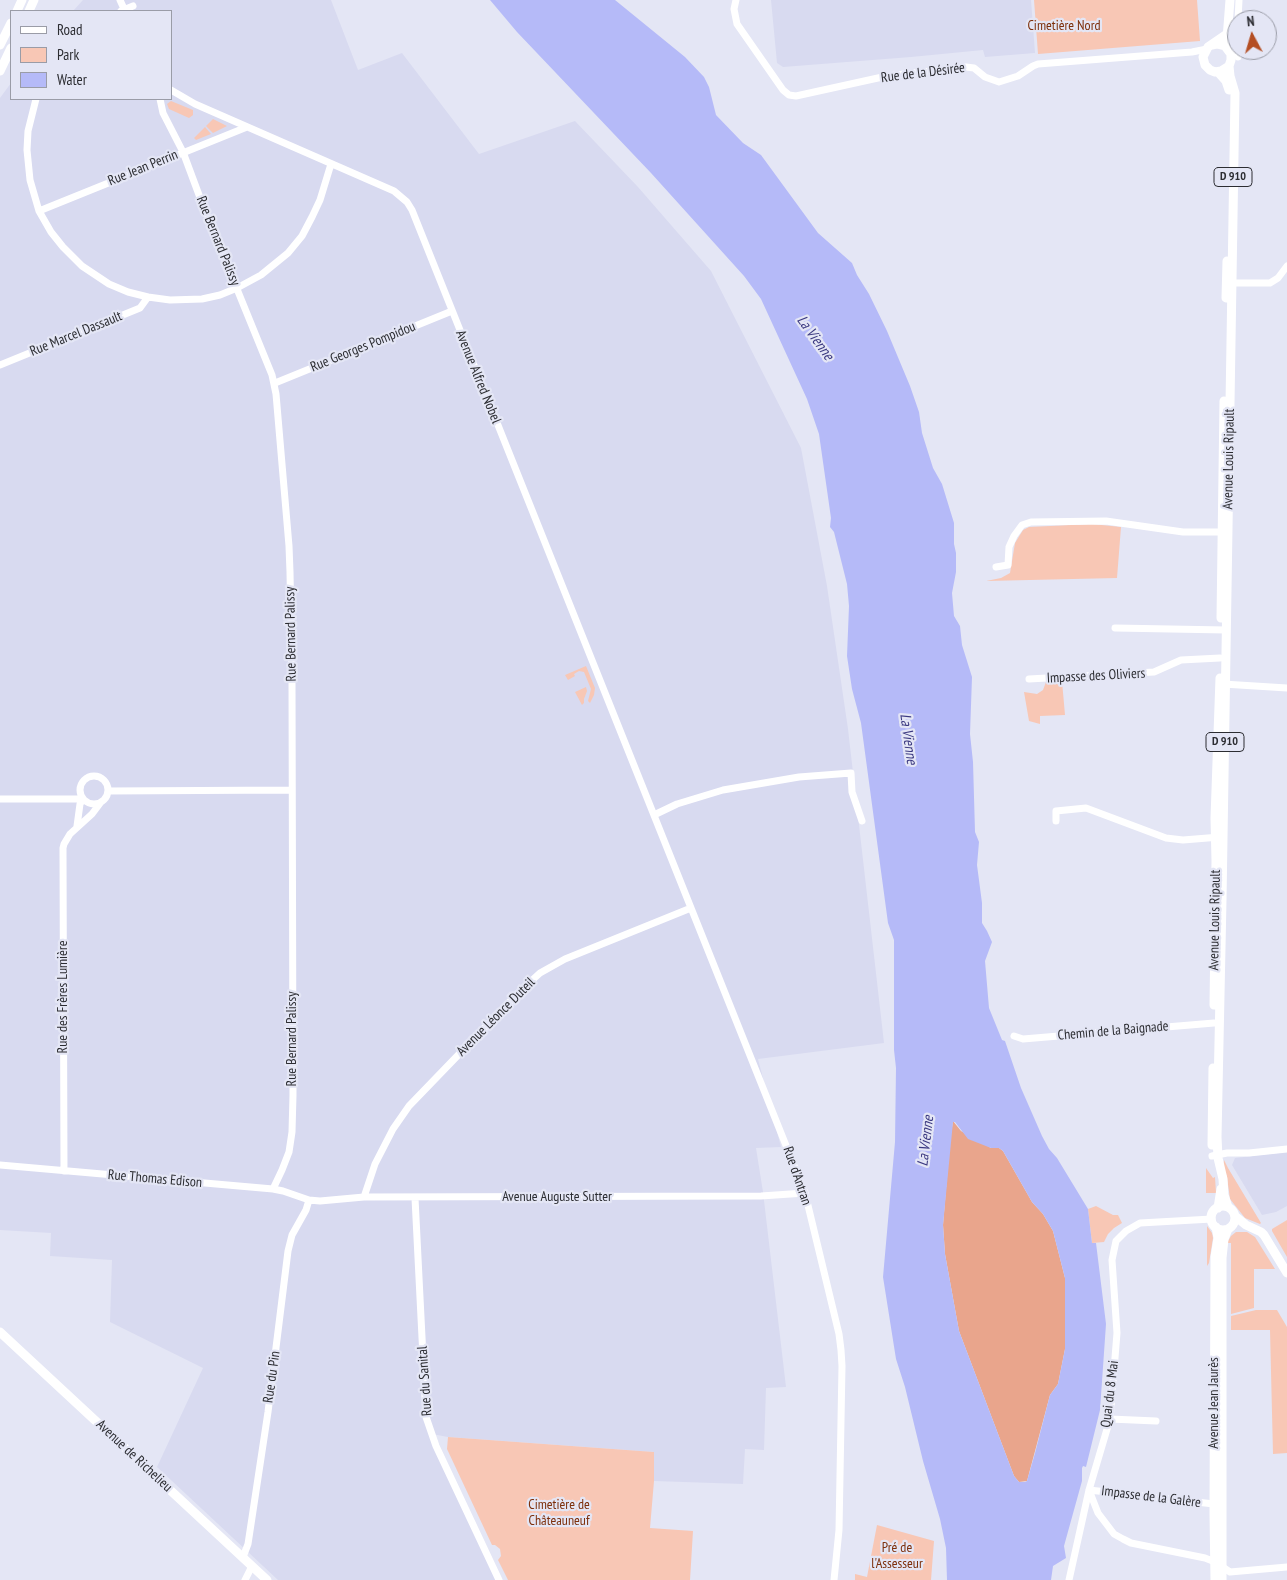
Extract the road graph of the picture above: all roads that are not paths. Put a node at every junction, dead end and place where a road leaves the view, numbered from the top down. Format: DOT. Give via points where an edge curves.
graph roads {
  1 [pos="736,0"];
  2 [pos="10,25"];
  3 [pos="1227,34"];
  4 [pos="0,45"];
  5 [pos="1210,47"];
  6 [pos="1227,47"];
  7 [pos="10,50"];
  8 [pos="1192,52"];
  9 [pos="1230,60"];
  10 [pos="1204,63"];
  11 [pos="1229,66"];
  12 [pos="0,71"];
  13 [pos="1218,72"];
  14 [pos="172,91"];
  15 [pos="36,100"];
  16 [pos="160,100"];
  17 [pos="247,127"];
  18 [pos="183,152"];
  19 [pos="331,164"];
  20 [pos="40,211"];
  21 [pos="1287,266"];
  22 [pos="1229,286"];
  23 [pos="237,288"];
  24 [pos="148,297"];
  25 [pos="452,311"];
  26 [pos="0,365"];
  27 [pos="275,383"];
  28 [pos="1225,532"];
  29 [pos="996,567"];
  30 [pos="1115,628"];
  31 [pos="1224,630"];
  32 [pos="1220,658"];
  33 [pos="1029,679"];
  34 [pos="1223,684"];
  35 [pos="1287,688"];
  36 [pos="292,790"];
  37 [pos="108,791"];
  38 [pos="646,795"];
  39 [pos="0,799"];
  40 [pos="83,799"];
  41 [pos="101,802"];
  42 [pos="654,815"];
  43 [pos="862,821"];
  44 [pos="1056,821"];
  45 [pos="77,826"];
  46 [pos="1219,837"];
  47 [pos="691,908"];
  48 [pos="1214,1023"];
  49 [pos="1014,1036"];
  50 [pos="1287,1149"];
  51 [pos="1215,1155"];
  52 [pos="0,1166"];
  53 [pos="64,1171"];
  54 [pos="273,1189"];
  55 [pos="805,1192"];
  56 [pos="364,1197"];
  57 [pos="416,1198"];
  58 [pos="309,1200"];
  59 [pos="1228,1207"];
  60 [pos="1218,1208"];
  61 [pos="1235,1216"];
  62 [pos="1214,1223"];
  63 [pos="1230,1228"];
  64 [pos="1251,1228"];
  65 [pos="1287,1273"];
  66 [pos="0,1332"];
  67 [pos="1110,1418"];
  68 [pos="1156,1421"];
  69 [pos="1089,1490"];
  70 [pos="1214,1504"];
  71 [pos="243,1557"];
  72 [pos="1218,1564"];
  73 [pos="252,1566"];
  74 [pos="1287,1567"];
  75 [pos="245,1580"];
  76 [pos="267,1580"];
  77 [pos="499,1580"];
  78 [pos="834,1580"];
  79 [pos="1069,1580"];
  80 [pos="1215,1580"];
  81 [pos="1222,1580"];
  1 -- 8 [label="street, Rue de la Désirée" via="737,24 783,90 796,96 888,76 966,67 999,82 1018,76 1038,64"];
  2 -- 4 [label="main road"];
  3 -- 5 [label="main road"];
  5 -- 6 [label="main road" via="1221,44"];
  5 -- 8 [label="street, Rue de la Désirée"];
  5 -- 10 [label="main road" via="1204,54"];
  7 -- 12 [label="main road"];
  8 -- 10 [label="street"];
  9 -- 11 [label="main road"];
  10 -- 13 [label="main road" via="1210,70"];
  11 -- 13 [label="main road"];
  11 -- 22 [label="main road, D 910" via="1235,93"];
  13 -- 22 [label="main road, D 910" via="1230,93"];
  14 -- 17 [label="street, Avenue Alfred Nobel"];
  15 -- 20 [label="street" via="27,150 30,180"];
  16 -- 18 [label="street, Rue Bernard Palissy"];
  17 -- 18 [label="street, Rue Jean Perrin"];
  17 -- 19 [label="street, Avenue Alfred Nobel"];
  18 -- 20 [label="street, Rue Jean Perrin"];
  18 -- 23 [label="street, Rue Bernard Palissy"];
  19 -- 23 [label="street" via="320,200 302,236 272,268"];
  19 -- 25 [label="street, Avenue Alfred Nobel" via="394,191 407,202"];
  20 -- 24 [label="street" via="63,247 82,266 109,284"];
  21 -- 22 [label="street" via="1270,283"];
  22 -- 28 [label="main road, Avenue Louis Ripault / D 910"];
  23 -- 24 [label="street" via="202,299"];
  23 -- 27 [label="street, Rue Bernard Palissy"];
  24 -- 26 [label="street, Rue Marcel Dassault" via="140,308"];
  25 -- 27 [label="street, Rue Georges Pompidou"];
  25 -- 38 [label="street, Avenue Alfred Nobel"];
  27 -- 36 [label="street, Rue Bernard Palissy" via="289,546"];
  28 -- 29 [label="street" via="1184,532 1106,521 1031,522 1022,525 1014,536 1009,547 1008,565"];
  28 -- 31 [label="main road, Avenue Louis Ripault / D 910"];
  30 -- 31 [label="street"];
  31 -- 32 [label="main road, Avenue Louis Ripault / D 910"];
  31 -- 34 [label="main road, Avenue Louis Ripault / D 910"];
  32 -- 33 [label="street, Impasse des Oliviers" via="1181,660 1154,672"];
  32 -- 34 [label="main road, Avenue Louis Ripault / D 910"];
  34 -- 35 [label="street"];
  34 -- 46 [label="main road, Avenue Louis Ripault / D 910" via="1215,818"];
  36 -- 37 [label="street"];
  36 -- 54 [label="street, Rue Bernard Palissy" via="292,1132 289,1152"];
  37 -- 40 [label="street" via="102,779 89,777 80,786"];
  37 -- 41 [label="street"];
  38 -- 42 [label="street, Rue d'Antran"];
  39 -- 40 [label="street"];
  40 -- 41 [label="street" via="89,804"];
  40 -- 45 [label="street, Rue des Frères Lumière"];
  41 -- 45 [label="street, Rue des Frères Lumière"];
  42 -- 43 [label="street" via="677,804 723,790 799,777 851,773 852,792"];
  42 -- 47 [label="street, Rue d'Antran"];
  44 -- 46 [label="street" via="1056,811 1086,808 1166,838"];
  45 -- 53 [label="street, Rue des Frères Lumière" via="63,848"];
  46 -- 48 [label="main road, Avenue Louis Ripault / D 910"];
  46 -- 51 [label="main road, Avenue Louis Ripault / D 910"];
  47 -- 55 [label="street, Rue d'Antran"];
  47 -- 56 [label="street, Avenue Léonce Duteil" via="565,959 540,973 410,1106 393,1129 375,1164"];
  48 -- 49 [label="street, Chemin de la Baignade" via="1023,1039"];
  48 -- 51 [label="main road, Avenue Louis Ripault / D 910" via="1211,1132"];
  50 -- 51 [label="street"];
  51 -- 59 [label="main road, Avenue Louis Ripault / D 910"];
  51 -- 60 [label="main road, Avenue Louis Ripault / D 910" via="1220,1180"];
  52 -- 53 [label="street, Rue Thomas Edison"];
  53 -- 54 [label="street, Rue Thomas Edison"];
  54 -- 58 [label="street, Rue Thomas Edison"];
  55 -- 57 [label="street, Avenue Auguste Sutter" via="761,1196"];
  55 -- 78 [label="street, Rue d'Antran" via="841,1350 839,1530"];
  56 -- 57 [label="street, Avenue Auguste Sutter"];
  56 -- 58 [label="street, Avenue Auguste Sutter"];
  57 -- 77 [label="street, Rue du Sanital" via="426,1417 436,1446"];
  58 -- 71 [label="street, Rue du Pin" via="289,1243 265,1429 248,1544"];
  59 -- 60 [label="main road"];
  59 -- 61 [label="main road"];
  60 -- 62 [label="main road" via="1213,1212"];
  61 -- 63 [label="main road"];
  61 -- 64 [label="main road"];
  62 -- 63 [label="main road" via="1222,1230"];
  62 -- 67 [label="street, Quai du 8 Mai" via="1140,1223 1116,1241 1112,1260 1117,1324"];
  62 -- 70 [label="main road, Avenue Jean Jaurès" via="1218,1238 1215,1258"];
  63 -- 64 [label="main road"];
  63 -- 72 [label="main road, Avenue Jean Jaurès" via="1222,1250"];
  64 -- 65 [label="main road" via="1264,1235"];
  66 -- 71 [label="main road, Avenue de Richelieu"];
  67 -- 68 [label="street"];
  67 -- 69 [label="street, Quai du 8 Mai"];
  69 -- 70 [label="street, Impasse de la Galère"];
  69 -- 72 [label="street" via="1098,1514 1122,1539"];
  69 -- 79 [label="street, Quai du 8 Mai"];
  70 -- 72 [label="main road, Avenue Jean Jaurès"];
  71 -- 73 [label="main road, Avenue de Richelieu"];
  72 -- 74 [label="street" via="1230,1572"];
  72 -- 80 [label="main road, Avenue Jean Jaurès"];
  72 -- 81 [label="main road, Avenue Jean Jaurès"];
  73 -- 75 [label="street"];
  73 -- 76 [label="main road, Avenue de Richelieu"];
}
